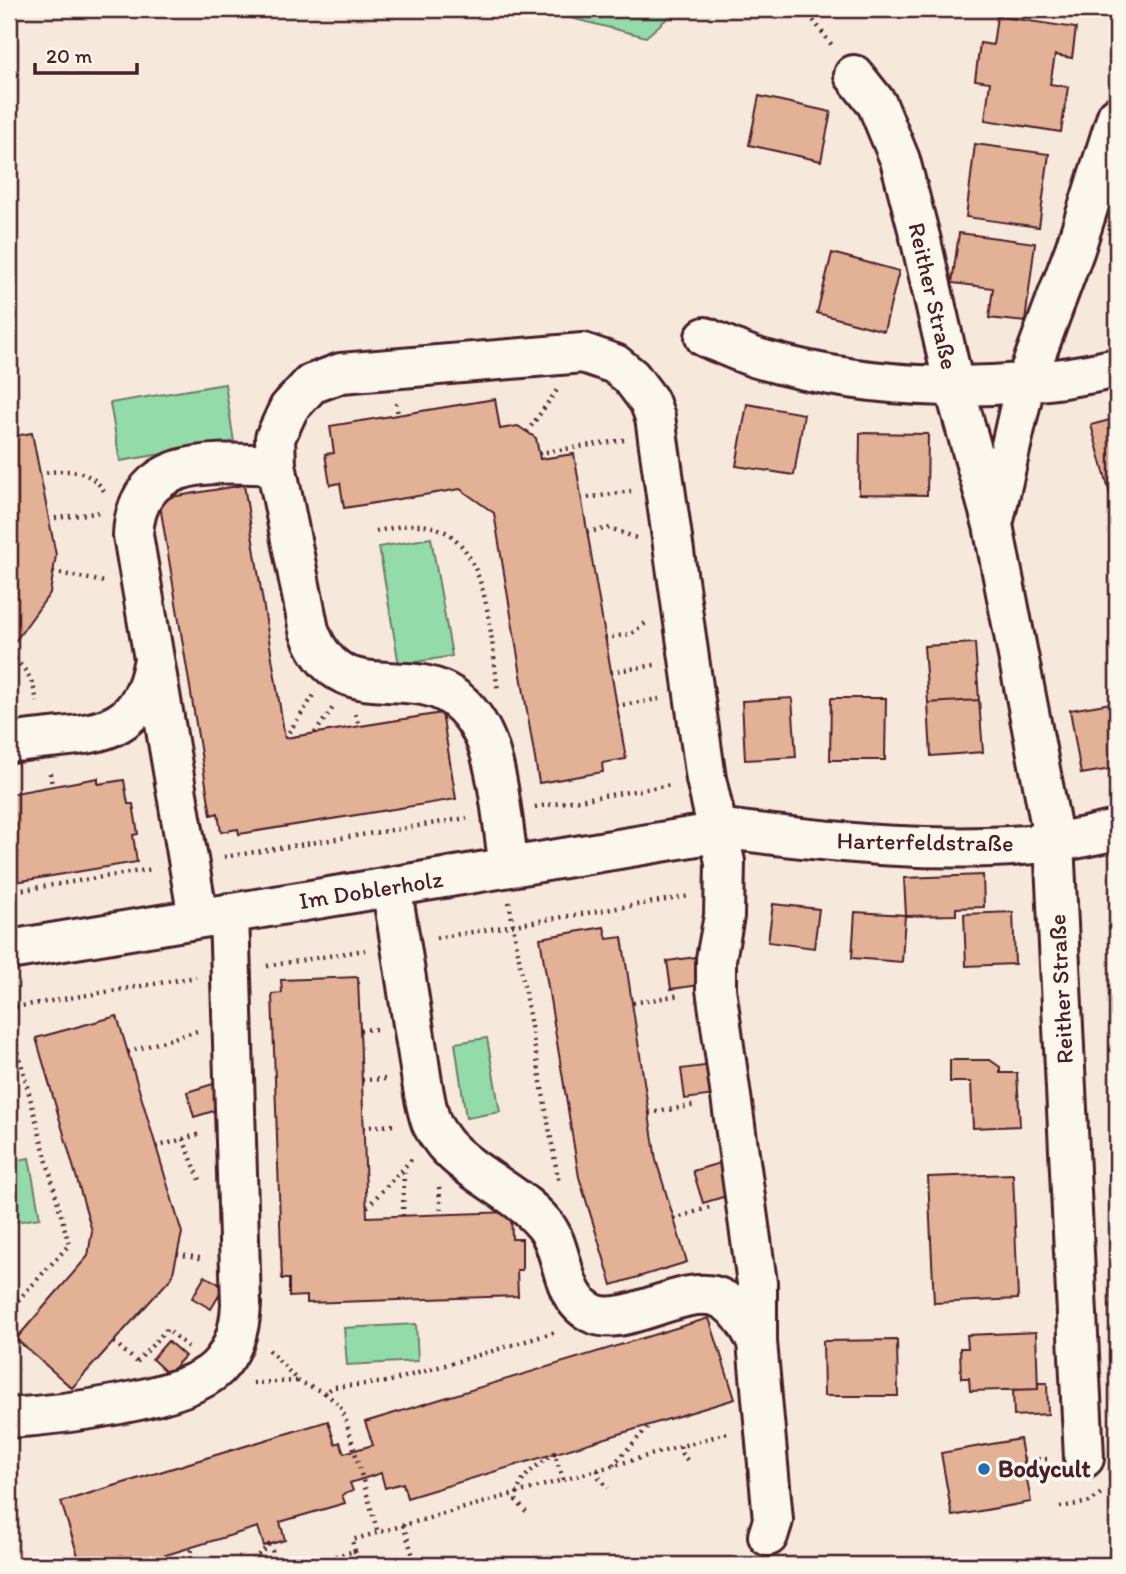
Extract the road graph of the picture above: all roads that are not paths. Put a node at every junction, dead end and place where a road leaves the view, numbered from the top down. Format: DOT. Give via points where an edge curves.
graph roads {
  1 [pos="854,75"];
  2 [pos="1117,116"];
  3 [pos="705,337"];
  4 [pos="1117,368"];
  5 [pos="1025,384"];
  6 [pos="954,386"];
  7 [pos="276,465"];
  8 [pos="993,525"];
  9 [pos="154,657"];
  10 [pos="114,727"];
  11 [pos="17,742"];
  12 [pos="173,774"];
  13 [pos="1117,830"];
  14 [pos="726,831"];
  15 [pos="1054,842"];
  16 [pos="506,868"];
  17 [pos="391,887"];
  18 [pos="213,916"];
  19 [pos="9,950"];
  20 [pos="749,1230"];
  21 [pos="694,1295"];
  22 [pos="758,1342"];
  23 [pos="9,1418"];
  24 [pos="1084,1458"];
  25 [pos="768,1536"];
  1 -- 6 [label="street, Reither Straße" via="877,104 900,160"];
  2 -- 5 [label="street, Reither Straße"];
  3 -- 6 [label="street" via="763,360 862,381"];
  4 -- 5 [label="street"];
  5 -- 6 [label="street"];
  5 -- 8 [label="street, Reither Straße"];
  6 -- 8 [label="street, Reither Straße"];
  7 -- 9 [label="street" via="181,468 156,483 138,504 133,535"];
  7 -- 14 [label="street" via="275,438 289,408 311,384 325,377 535,354 583,353 615,364 640,387 660,434 706,779"];
  7 -- 16 [label="street" via="316,648 332,668 353,678 426,683 471,715 489,749"];
  8 -- 15 [label="street, Reither Straße"];
  9 -- 10 [label="street" via="139,707"];
  9 -- 12 [label="street"];
  10 -- 11 [label="street"];
  10 -- 12 [label="street" via="147,740"];
  12 -- 18 [label="street" via="188,863"];
  13 -- 15 [label="street, Harterfeldstraße"];
  14 -- 15 [label="street, Harterfeldstraße" via="959,848"];
  14 -- 16 [label="street, Im Doblerholz"];
  14 -- 20 [label="street" via="716,989"];
  15 -- 24 [label="street, Reither Straße"];
  16 -- 17 [label="street, Im Doblerholz"];
  17 -- 18 [label="street, Im Doblerholz"];
  17 -- 21 [label="street" via="426,1101 436,1132 459,1158 544,1224 572,1293 590,1312 622,1316"];
  18 -- 19 [label="street, Im Doblerholz"];
  18 -- 23 [label="street" via="232,1025 240,1327 224,1360 196,1382 95,1410"];
  20 -- 21 [label="street" via="747,1247 732,1271"];
  20 -- 22 [label="street" via="757,1283"];
  21 -- 22 [label="street" via="724,1297 746,1319"];
  22 -- 25 [label="street" via="773,1520"];
}
